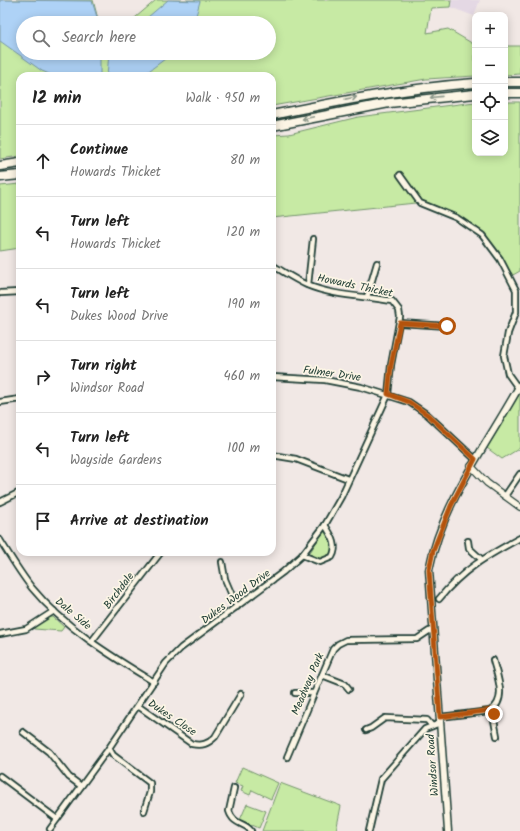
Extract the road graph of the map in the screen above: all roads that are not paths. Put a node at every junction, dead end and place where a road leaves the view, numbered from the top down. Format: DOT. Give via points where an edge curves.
graph roads {
  1 [pos="508,82"];
  2 [pos="520,82"];
  3 [pos="472,83"];
  4 [pos="508,93"];
  5 [pos="520,93"];
  6 [pos="472,94"];
  7 [pos="276,114"];
  8 [pos="276,125"];
  9 [pos="16,164"];
  10 [pos="0,166"];
  11 [pos="16,175"];
  12 [pos="400,175"];
  13 [pos="0,177"];
  14 [pos="313,239"];
  15 [pos="376,263"];
  16 [pos="276,268"];
  17 [pos="308,285"];
  18 [pos="16,292"];
  19 [pos="0,293"];
  20 [pos="367,297"];
  21 [pos="400,323"];
  22 [pos="447,326"];
  23 [pos="276,377"];
  24 [pos="519,386"];
  25 [pos="388,394"];
  26 [pos="16,400"];
  27 [pos="0,402"];
  28 [pos="276,456"];
  29 [pos="475,459"];
  30 [pos="471,466"];
  31 [pos="520,474"];
  32 [pos="348,479"];
  33 [pos="16,494"];
  34 [pos="505,496"];
  35 [pos="0,502"];
  36 [pos="520,507"];
  37 [pos="325,525"];
  38 [pos="520,538"];
  39 [pos="0,540"];
  40 [pos="468,541"];
  41 [pos="302,555"];
  42 [pos="156,556"];
  43 [pos="481,559"];
  44 [pos="222,562"];
  45 [pos="439,599"];
  46 [pos="237,608"];
  47 [pos="54,611"];
  48 [pos="433,631"];
  49 [pos="0,634"];
  50 [pos="92,641"];
  51 [pos="493,660"];
  52 [pos="322,675"];
  53 [pos="154,682"];
  54 [pos="349,689"];
  55 [pos="295,693"];
  56 [pos="314,693"];
  57 [pos="241,694"];
  58 [pos="138,706"];
  59 [pos="492,710"];
  60 [pos="440,720"];
  61 [pos="432,726"];
  62 [pos="366,730"];
  63 [pos="23,732"];
  64 [pos="497,736"];
  65 [pos="109,748"];
  66 [pos="288,757"];
  67 [pos="0,776"];
  68 [pos="81,786"];
  69 [pos="234,788"];
  70 [pos="144,811"];
  71 [pos="57,819"];
  72 [pos="50,830"];
  73 [pos="57,831"];
  74 [pos="251,831"];
  75 [pos="369,831"];
  76 [pos="448,831"];
  1 -- 2 [label="highway"];
  7 -- 3 [label="highway, one-way" via="371,94"];
  4 -- 5 [label="highway"];
  6 -- 8 [label="highway, one-way" via="390,103"];
  9 -- 10 [label="highway"];
  11 -- 13 [label="highway"];
  12 -- 24 [label="street" via="420,203 457,218 482,235 500,259 516,290 516,312 508,333 504,356 508,374"];
  14 -- 17 [label="street"];
  15 -- 20 [label="street"];
  16 -- 17 [label="street, Howards Thicket"];
  17 -- 20 [label="street, Howards Thicket" via="326,291"];
  18 -- 19 [label="street"];
  20 -- 21 [label="street, Howards Thicket" via="396,304"];
  21 -- 22 [label="street"];
  21 -- 25 [label="street, Howards Thicket"];
  23 -- 25 [label="street, Fulmer Drive" via="325,380"];
  24 -- 29 [label="main road, Windsor Road"];
  25 -- 29 [label="street" via="409,402 428,415"];
  25 -- 32 [label="street, Dukes Wood Drive"];
  26 -- 27 [label="street"];
  28 -- 32 [label="street" via="296,458"];
  29 -- 30 [label="main road, Windsor Road"];
  30 -- 34 [label="street" via="487,483"];
  30 -- 48 [label="main road, Windsor Road" via="433,551 429,570"];
  31 -- 34 [label="street"];
  32 -- 37 [label="street, Dukes Wood Drive"];
  33 -- 35 [label="street"];
  34 -- 36 [label="street"];
  37 -- 41 [label="street, Dukes Wood Drive"];
  37 -- 41 [label="street" via="334,542 332,557 320,562"];
  38 -- 43 [label="street"];
  39 -- 47 [label="street, Dale Side" via="33,589"];
  40 -- 43 [label="street" via="469,548"];
  41 -- 46 [label="street, Dukes Wood Drive"];
  42 -- 50 [label="street, Birchdale"];
  43 -- 45 [label="street" via="448,587"];
  44 -- 46 [label="street" via="225,579"];
  46 -- 53 [label="street, Dukes Wood Drive" via="182,648 166,663"];
  47 -- 49 [label="street" via="26,629"];
  47 -- 50 [label="street, Dale Side"];
  48 -- 52 [label="street, Meadway Park" via="417,639 346,640 333,649"];
  48 -- 60 [label="main road, Windsor Road"];
  50 -- 53 [label="street, Dale Side"];
  51 -- 59 [label="street" via="501,694 499,702"];
  52 -- 54 [label="street" via="345,684"];
  52 -- 56 [label="street, Meadway Park"];
  53 -- 58 [label="street, Dukes Wood Drive"];
  55 -- 56 [label="street"];
  56 -- 66 [label="street, Meadway Park"];
  57 -- 58 [label="street, Dukes Close" via="215,737 210,743 201,745 192,744"];
  58 -- 65 [label="street, Dukes Wood Drive"];
  59 -- 60 [label="street"];
  59 -- 64 [label="street"];
  60 -- 61 [label="street"];
  60 -- 76 [label="main road, Windsor Road"];
  61 -- 62 [label="street" via="426,720 385,718"];
  61 -- 75 [label="street" via="412,743 381,779"];
  63 -- 68 [label="street" via="49,752 69,777"];
  65 -- 68 [label="street, Dukes Wood Drive"];
  65 -- 70 [label="street" via="113,755 150,783"];
  67 -- 71 [label="street"];
  68 -- 71 [label="street, Dukes Wood Drive"];
  69 -- 74 [label="street" via="230,814 236,822"];
  71 -- 72 [label="street, Dukes Wood Drive"];
  72 -- 73 [label="street"];
}
